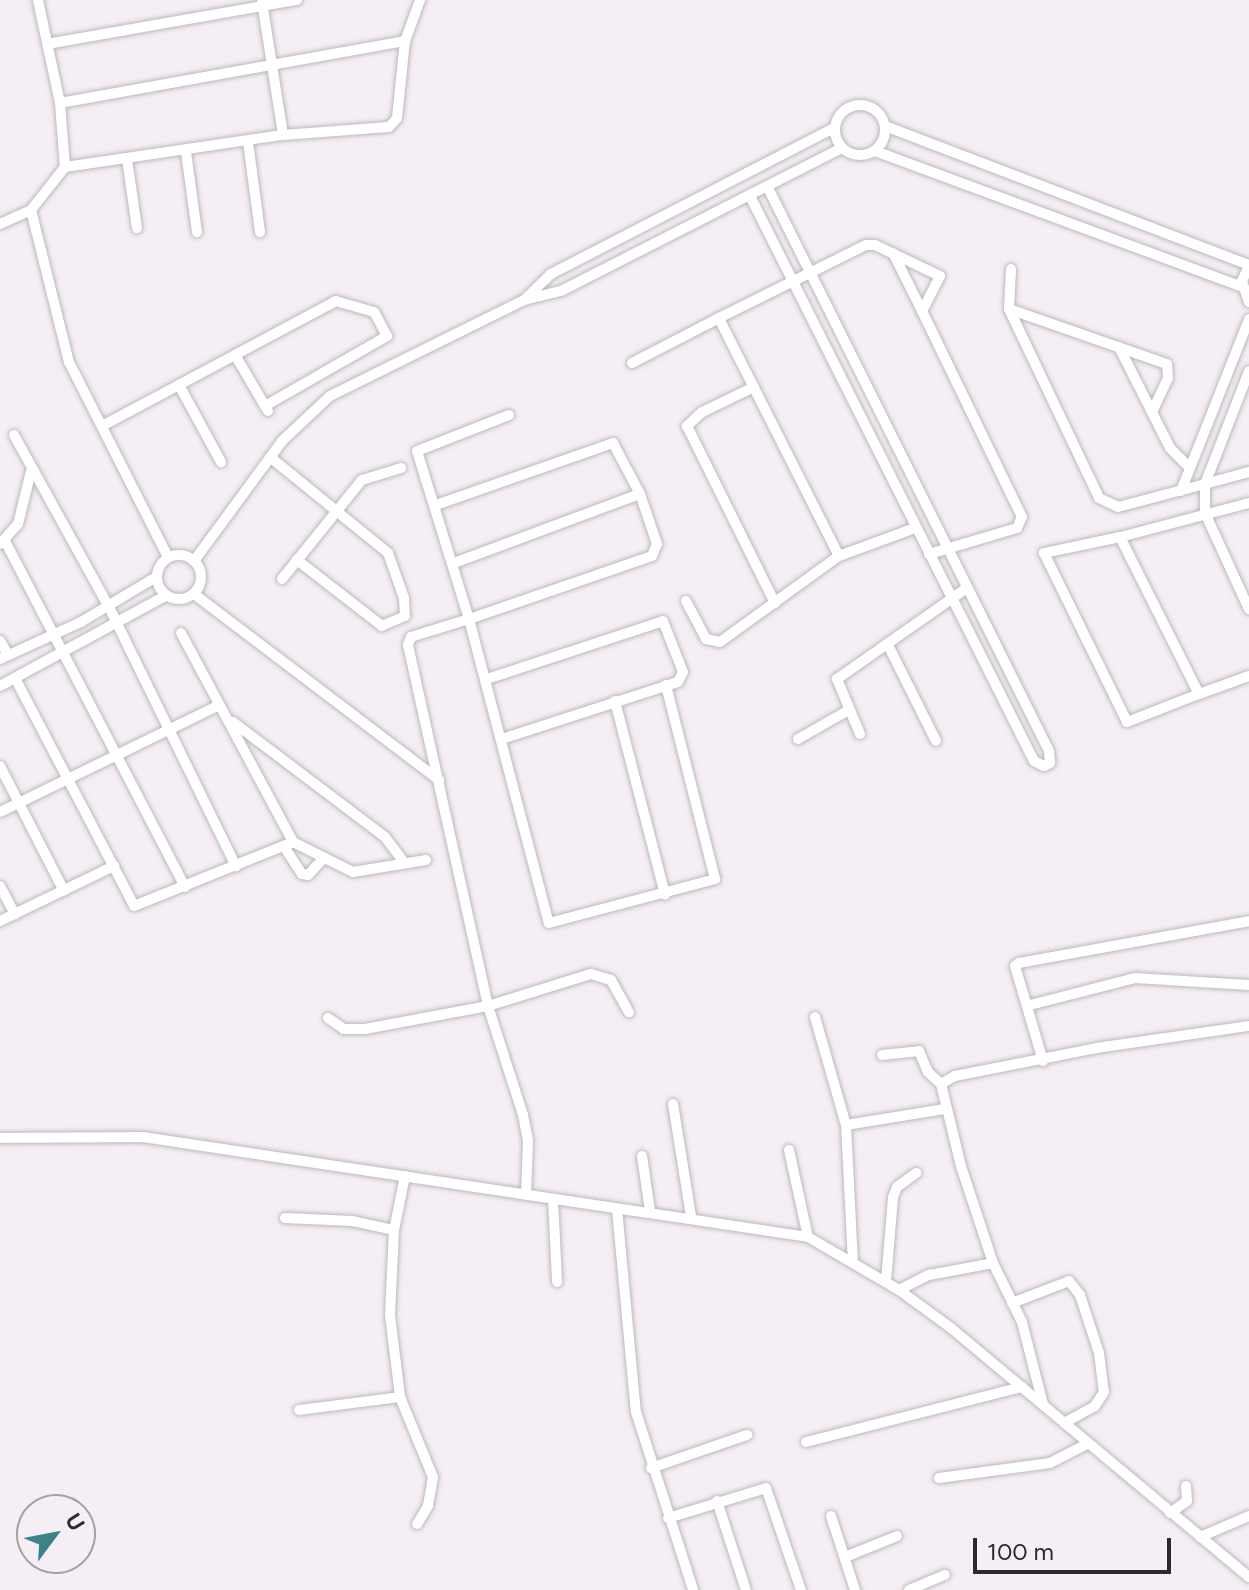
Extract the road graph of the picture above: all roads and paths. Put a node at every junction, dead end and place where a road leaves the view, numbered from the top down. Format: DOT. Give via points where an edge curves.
graph roads {
  1 [pos="38,0"];
  2 [pos="297,0"];
  3 [pos="420,0"];
  4 [pos="262,3"];
  5 [pos="405,41"];
  6 [pos="47,44"];
  7 [pos="272,67"];
  8 [pos="60,103"];
  9 [pos="885,126"];
  10 [pos="834,128"];
  11 [pos="283,135"];
  12 [pos="248,142"];
  13 [pos="842,148"];
  14 [pos="875,151"];
  15 [pos="186,152"];
  16 [pos="127,159"];
  17 [pos="65,167"];
  18 [pos="768,188"];
  19 [pos="750,196"];
  20 [pos="32,215"];
  21 [pos="0,224"];
  22 [pos="137,228"];
  23 [pos="197,232"];
  24 [pos="260,232"];
  25 [pos="893,253"];
  26 [pos="1249,266"];
  27 [pos="1011,269"];
  28 [pos="811,271"];
  29 [pos="793,280"];
  30 [pos="1242,287"];
  31 [pos="524,300"];
  32 [pos="1249,302"];
  33 [pos="1009,309"];
  34 [pos="922,311"];
  35 [pos="719,318"];
  36 [pos="1249,319"];
  37 [pos="1245,343"];
  38 [pos="1119,347"];
  39 [pos="235,355"];
  40 [pos="632,363"];
  41 [pos="1249,371"];
  42 [pos="179,385"];
  43 [pos="754,387"];
  44 [pos="1152,413"];
  45 [pos="509,415"];
  46 [pos="102,426"];
  47 [pos="14,435"];
  48 [pos="1202,441"];
  49 [pos="1219,448"];
  50 [pos="270,457"];
  51 [pos="221,462"];
  52 [pos="1189,467"];
  53 [pos="401,468"];
  54 [pos="31,471"];
  55 [pos="1249,472"];
  56 [pos="1205,484"];
  57 [pos="1181,491"];
  58 [pos="640,494"];
  59 [pos="1249,503"];
  60 [pos="436,505"];
  61 [pos="335,511"];
  62 [pos="1205,513"];
  63 [pos="915,528"];
  64 [pos="1120,537"];
  65 [pos="2,542"];
  66 [pos="946,547"];
  67 [pos="929,554"];
  68 [pos="839,556"];
  69 [pos="168,557"];
  70 [pos="297,560"];
  71 [pos="194,561"];
  72 [pos="454,563"];
  73 [pos="156,577"];
  74 [pos="282,579"];
  75 [pos="967,588"];
  76 [pos="194,594"];
  77 [pos="165,596"];
  78 [pos="951,597"];
  79 [pos="686,601"];
  80 [pos="775,603"];
  81 [pos="108,605"];
  82 [pos="1249,609"];
  83 [pos="469,619"];
  84 [pos="116,623"];
  85 [pos="181,633"];
  86 [pos="55,634"];
  87 [pos="0,641"];
  88 [pos="888,645"];
  89 [pos="64,653"];
  90 [pos="4,657"];
  91 [pos="1249,676"];
  92 [pos="15,678"];
  93 [pos="487,679"];
  94 [pos="666,685"];
  95 [pos="0,686"];
  96 [pos="1199,694"];
  97 [pos="615,701"];
  98 [pos="217,706"];
  99 [pos="847,711"];
  100 [pos="229,718"];
  101 [pos="171,728"];
  102 [pos="860,734"];
  103 [pos="501,739"];
  104 [pos="798,739"];
  105 [pos="936,741"];
  106 [pos="117,754"];
  107 [pos="0,766"];
  108 [pos="69,778"];
  109 [pos="439,780"];
  110 [pos="19,802"];
  111 [pos="0,812"];
  112 [pos="289,845"];
  113 [pos="323,859"];
  114 [pos="426,860"];
  115 [pos="403,861"];
  116 [pos="114,866"];
  117 [pos="236,866"];
  118 [pos="0,886"];
  119 [pos="185,887"];
  120 [pos="64,891"];
  121 [pos="665,895"];
  122 [pos="15,914"];
  123 [pos="0,921"];
  124 [pos="1249,923"];
  125 [pos="1249,985"];
  126 [pos="1030,1005"];
  127 [pos="488,1006"];
  128 [pos="629,1012"];
  129 [pos="815,1017"];
  130 [pos="328,1018"];
  131 [pos="1249,1026"];
  132 [pos="882,1055"];
  133 [pos="1043,1061"];
  134 [pos="941,1084"];
  135 [pos="673,1104"];
  136 [pos="945,1109"];
  137 [pos="846,1125"];
  138 [pos="0,1138"];
  139 [pos="789,1150"];
  140 [pos="642,1156"];
  141 [pos="916,1173"];
  142 [pos="405,1176"];
  143 [pos="526,1195"];
  144 [pos="553,1199"];
  145 [pos="617,1209"];
  146 [pos="650,1211"];
  147 [pos="691,1217"];
  148 [pos="285,1218"];
  149 [pos="394,1230"];
  150 [pos="808,1237"];
  151 [pos="853,1261"];
  152 [pos="993,1263"];
  153 [pos="886,1281"];
  154 [pos="557,1282"];
  155 [pos="899,1290"];
  156 [pos="1012,1303"];
  157 [pos="1022,1387"];
  158 [pos="400,1397"];
  159 [pos="1043,1404"];
  160 [pos="299,1410"];
  161 [pos="1064,1423"];
  162 [pos="747,1435"];
  163 [pos="806,1442"];
  164 [pos="1087,1444"];
  165 [pos="651,1468"];
  166 [pos="939,1478"];
  167 [pos="1186,1486"];
  168 [pos="717,1501"];
  169 [pos="1170,1513"];
  170 [pos="831,1516"];
  171 [pos="1249,1516"];
  172 [pos="668,1518"];
  173 [pos="417,1524"];
  174 [pos="897,1536"];
  175 [pos="1200,1537"];
  176 [pos="845,1557"];
  177 [pos="945,1575"];
  178 [pos="1249,1577"];
  179 [pos="693,1590"];
  180 [pos="746,1590"];
  181 [pos="801,1590"];
  182 [pos="855,1590"];
  183 [pos="909,1590"];
  1 -- 6 [label="street"];
  2 -- 4 [label="street"];
  3 -- 5 [label="street"];
  4 -- 6 [label="street"];
  4 -- 7 [label="street"];
  5 -- 7 [label="street"];
  5 -- 11 [label="street" via="399,109 389,127"];
  6 -- 8 [label="street"];
  7 -- 8 [label="street"];
  7 -- 11 [label="street"];
  8 -- 17 [label="street"];
  9 -- 10 [label="street" via="876,110 857,104 840,114"];
  9 -- 14 [label="street"];
  9 -- 26 [label="street"];
  10 -- 13 [label="street"];
  10 -- 31 [label="street" via="551,274"];
  11 -- 12 [label="street"];
  12 -- 15 [label="street"];
  12 -- 24 [label="street"];
  13 -- 14 [label="street" via="855,155"];
  13 -- 18 [label="street"];
  14 -- 30 [label="street"];
  15 -- 16 [label="street"];
  15 -- 23 [label="street"];
  16 -- 17 [label="street"];
  16 -- 22 [label="street"];
  17 -- 20 [label="street"];
  18 -- 19 [label="street"];
  18 -- 28 [label="street"];
  19 -- 29 [label="street"];
  19 -- 31 [label="street" via="561,291"];
  20 -- 21 [label="street"];
  20 -- 46 [label="street" via="64,348"];
  25 -- 28 [label="street" via="866,245"];
  25 -- 34 [label="street"];
  25 -- 34 [label="street" via="940,276"];
  26 -- 30 [label="street"];
  27 -- 33 [label="street"];
  28 -- 29 [label="street"];
  28 -- 66 [label="street"];
  29 -- 35 [label="street"];
  29 -- 63 [label="street"];
  30 -- 32 [label="street"];
  31 -- 50 [label="street" via="330,396"];
  33 -- 38 [label="street"];
  33 -- 57 [label="street" via="1099,498 1118,507"];
  34 -- 66 [label="street" via="1022,517 1017,528"];
  35 -- 40 [label="street"];
  35 -- 43 [label="street"];
  36 -- 37 [label="street"];
  37 -- 48 [label="street"];
  38 -- 44 [label="street"];
  38 -- 44 [label="street" via="1167,364 1168,378"];
  39 -- 39 [label="street" via="340,300 368,308 388,333 266,408"];
  39 -- 42 [label="street"];
  41 -- 49 [label="street"];
  42 -- 46 [label="street"];
  42 -- 51 [label="street"];
  43 -- 68 [label="street"];
  43 -- 80 [label="street" via="702,412 687,426"];
  44 -- 52 [label="street" via="1170,448"];
  45 -- 60 [label="street" via="417,451"];
  46 -- 69 [label="street"];
  47 -- 54 [label="street"];
  48 -- 49 [label="street"];
  48 -- 52 [label="street"];
  49 -- 56 [label="street"];
  50 -- 61 [label="street"];
  50 -- 71 [label="street"];
  52 -- 57 [label="street"];
  53 -- 61 [label="street" via="362,480"];
  54 -- 65 [label="street" via="18,524"];
  54 -- 81 [label="street"];
  55 -- 56 [label="street"];
  56 -- 57 [label="street"];
  56 -- 62 [label="street"];
  58 -- 60 [label="street" via="613,443"];
  58 -- 72 [label="street"];
  58 -- 83 [label="street" via="657,544 652,556"];
  59 -- 62 [label="street"];
  60 -- 72 [label="street"];
  61 -- 70 [label="street"];
  61 -- 70 [label="street" via="388,553 405,616 382,626"];
  62 -- 64 [label="street"];
  62 -- 82 [label="street"];
  63 -- 67 [label="street"];
  63 -- 68 [label="street"];
  64 -- 96 [label="street"];
  64 -- 96 [label="street" via="1044,553 1127,722"];
  65 -- 86 [label="street"];
  66 -- 67 [label="street"];
  66 -- 75 [label="street"];
  67 -- 78 [label="street"];
  68 -- 80 [label="street"];
  69 -- 71 [label="street"];
  69 -- 73 [label="street"];
  70 -- 74 [label="street"];
  71 -- 76 [label="street" via="201,578"];
  72 -- 83 [label="street"];
  73 -- 77 [label="street"];
  73 -- 81 [label="street"];
  75 -- 78 [label="street"];
  75 -- 78 [label="street" via="1049,751 1050,763 1034,761"];
  76 -- 77 [label="street" via="177,600"];
  76 -- 109 [label="street"];
  77 -- 84 [label="street"];
  78 -- 88 [label="street"];
  79 -- 80 [label="street" via="713,643"];
  81 -- 84 [label="street"];
  81 -- 86 [label="street"];
  83 -- 93 [label="street"];
  83 -- 109 [label="street" via="408,640"];
  84 -- 89 [label="street"];
  84 -- 101 [label="street"];
  85 -- 98 [label="street"];
  86 -- 89 [label="street"];
  86 -- 90 [label="street"];
  87 -- 90 [label="street"];
  88 -- 99 [label="street" via="834,682"];
  88 -- 105 [label="street"];
  89 -- 92 [label="street"];
  89 -- 106 [label="street"];
  91 -- 96 [label="street"];
  92 -- 95 [label="street"];
  92 -- 108 [label="street"];
  93 -- 94 [label="street" via="663,621 683,672 678,682"];
  93 -- 103 [label="street"];
  94 -- 97 [label="street"];
  94 -- 121 [label="street" via="715,879"];
  97 -- 103 [label="street"];
  97 -- 121 [label="street"];
  98 -- 100 [label="street"];
  98 -- 101 [label="street"];
  99 -- 102 [label="street"];
  99 -- 104 [label="street"];
  100 -- 112 [label="street"];
  100 -- 115 [label="street" via="385,837"];
  101 -- 106 [label="street"];
  101 -- 117 [label="street"];
  103 -- 121 [label="street" via="549,923"];
  106 -- 108 [label="street"];
  106 -- 119 [label="street"];
  107 -- 110 [label="street"];
  108 -- 110 [label="street"];
  108 -- 116 [label="street"];
  109 -- 127 [label="street"];
  110 -- 111 [label="street"];
  110 -- 120 [label="street"];
  112 -- 113 [label="street"];
  112 -- 113 [label="street" via="302,874 308,875"];
  112 -- 117 [label="street"];
  113 -- 115 [label="street" via="353,872"];
  114 -- 115 [label="street"];
  116 -- 119 [label="street" via="134,906"];
  116 -- 120 [label="street"];
  117 -- 119 [label="street"];
  118 -- 122 [label="street"];
  120 -- 122 [label="street"];
  122 -- 123 [label="street"];
  124 -- 126 [label="street" via="1019,963 1015,966"];
  125 -- 126 [label="street" via="1135,978"];
  126 -- 133 [label="street"];
  127 -- 128 [label="street" via="602,974 620,992"];
  127 -- 130 [label="street" via="354,1030"];
  127 -- 143 [label="street" via="523,1115 529,1155"];
  129 -- 137 [label="street"];
  131 -- 133 [label="street"];
  132 -- 134 [label="street" via="919,1051 928,1072"];
  133 -- 134 [label="street" via="955,1076"];
  134 -- 136 [label="street"];
  135 -- 147 [label="street"];
  136 -- 137 [label="street"];
  136 -- 152 [label="street"];
  137 -- 151 [label="street"];
  138 -- 142 [label="street" via="143,1137"];
  139 -- 150 [label="street"];
  140 -- 146 [label="street"];
  141 -- 153 [label="street" via="897,1187 893,1197"];
  142 -- 143 [label="street"];
  142 -- 149 [label="street"];
  143 -- 144 [label="street"];
  144 -- 145 [label="street"];
  144 -- 154 [label="street"];
  145 -- 146 [label="street"];
  145 -- 165 [label="street" via="632,1391"];
  146 -- 147 [label="street"];
  147 -- 150 [label="street"];
  148 -- 149 [label="street" via="352,1221"];
  149 -- 158 [label="street" via="390,1315"];
  150 -- 151 [label="street"];
  151 -- 153 [label="street"];
  152 -- 155 [label="street" via="929,1275"];
  152 -- 156 [label="street"];
  153 -- 155 [label="street"];
  155 -- 157 [label="street"];
  156 -- 159 [label="street"];
  156 -- 161 [label="street" via="1069,1281 1080,1295 1099,1353 1104,1392 1095,1406"];
  157 -- 159 [label="street"];
  157 -- 163 [label="street"];
  158 -- 160 [label="street"];
  158 -- 173 [label="street" via="433,1477 428,1506"];
  159 -- 161 [label="street"];
  161 -- 164 [label="street"];
  162 -- 165 [label="street"];
  164 -- 166 [label="street" via="1050,1463"];
  164 -- 169 [label="street"];
  165 -- 172 [label="street"];
  167 -- 169 [label="street" via="1187,1501"];
  168 -- 172 [label="street"];
  168 -- 180 [label="street"];
  168 -- 181 [label="street" via="760,1487 769,1492"];
  169 -- 175 [label="street"];
  170 -- 176 [label="street"];
  171 -- 175 [label="street"];
  172 -- 179 [label="street"];
  174 -- 176 [label="street"];
  175 -- 178 [label="street"];
  176 -- 182 [label="street"];
  177 -- 183 [label="street"];
}
